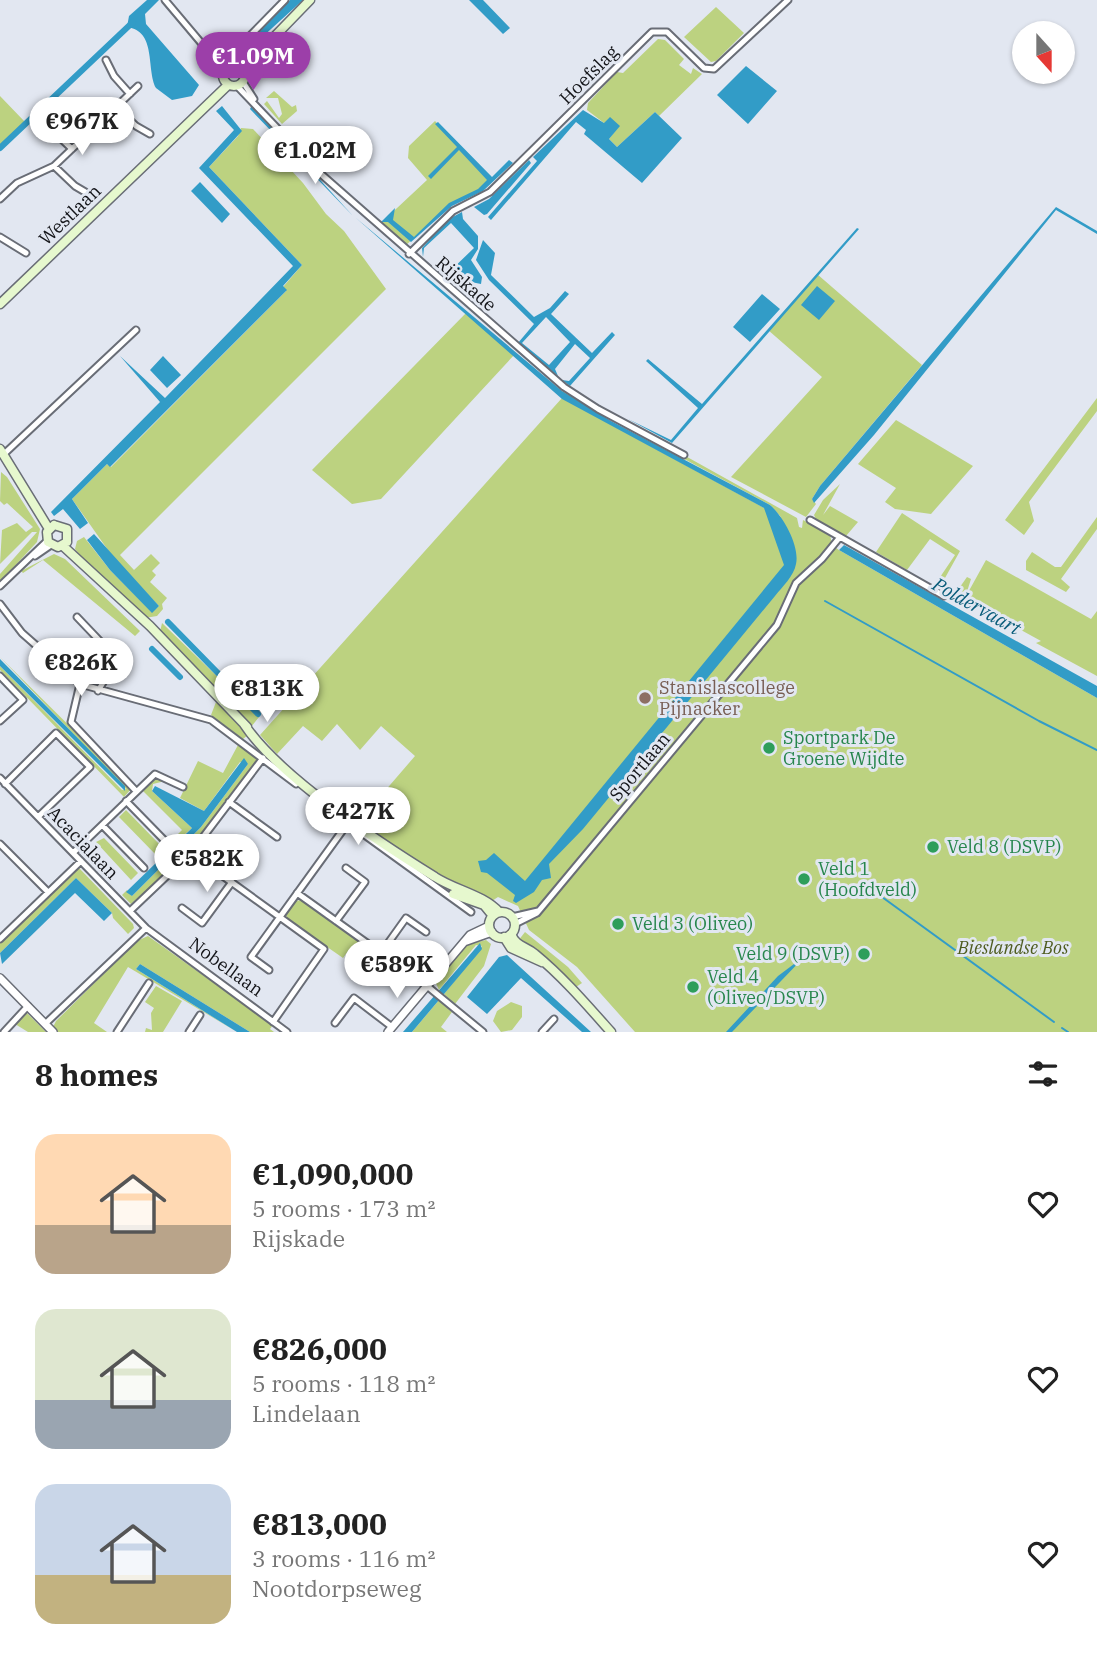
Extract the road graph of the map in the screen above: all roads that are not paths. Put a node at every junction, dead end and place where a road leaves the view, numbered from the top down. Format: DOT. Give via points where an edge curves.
graph roads {
  1 [pos="165,0"];
  2 [pos="285,0"];
  3 [pos="310,0"];
  4 [pos="788,0"];
  5 [pos="106,60"];
  6 [pos="233,67"];
  7 [pos="233,83"];
  8 [pos="138,86"];
  9 [pos="130,94"];
  10 [pos="116,107"];
  11 [pos="47,112"];
  12 [pos="150,134"];
  13 [pos="72,149"];
  14 [pos="54,166"];
  15 [pos="92,196"];
  16 [pos="0,199"];
  17 [pos="0,237"];
  18 [pos="26,253"];
  19 [pos="409,254"];
  20 [pos="0,304"];
  21 [pos="136,330"];
  22 [pos="1,453"];
  23 [pos="684,454"];
  24 [pos="810,520"];
  25 [pos="52,527"];
  26 [pos="840,537"];
  27 [pos="49,543"];
  28 [pos="65,544"];
  29 [pos="0,586"];
  30 [pos="944,596"];
  31 [pos="0,604"];
  32 [pos="77,617"];
  33 [pos="0,676"];
  34 [pos="80,684"];
  35 [pos="98,691"];
  36 [pos="0,721"];
  37 [pos="263,758"];
  38 [pos="3,781"];
  39 [pos="183,788"];
  40 [pos="136,791"];
  41 [pos="126,801"];
  42 [pos="229,802"];
  43 [pos="38,817"];
  44 [pos="348,823"];
  45 [pos="102,825"];
  46 [pos="277,837"];
  47 [pos="0,844"];
  48 [pos="168,844"];
  49 [pos="73,853"];
  50 [pos="191,853"];
  51 [pos="81,861"];
  52 [pos="346,867"];
  53 [pos="144,868"];
  54 [pos="232,883"];
  55 [pos="48,892"];
  56 [pos="297,893"];
  57 [pos="182,908"];
  58 [pos="130,911"];
  59 [pos="471,912"];
  60 [pos="496,914"];
  61 [pos="279,917"];
  62 [pos="514,920"];
  63 [pos="336,921"];
  64 [pos="146,928"];
  65 [pos="491,929"];
  66 [pos="426,932"];
  67 [pos="508,936"];
  68 [pos="0,939"];
  69 [pos="381,953"];
  70 [pos="269,970"];
  71 [pos="0,978"];
  72 [pos="149,983"];
  73 [pos="429,988"];
  74 [pos="28,1006"];
  75 [pos="200,1015"];
  76 [pos="554,1019"];
  77 [pos="273,1022"];
  78 [pos="335,1023"];
  79 [pos="45,1024"];
  80 [pos="390,1030"];
  81 [pos="4,1032"];
  82 [pos="53,1032"];
  83 [pos="117,1032"];
  84 [pos="189,1032"];
  85 [pos="287,1032"];
  86 [pos="483,1032"];
  87 [pos="542,1032"];
  88 [pos="611,1032"];
  1 -- 6 [label="street" via="214,55"];
  2 -- 6 [label="street" via="234,52"];
  3 -- 6 [label="main road"];
  4 -- 19 [label="street, Hoefslag" via="714,69 704,68 667,32 652,32 490,192 453,211"];
  5 -- 9 [label="street"];
  6 -- 7 [label="main road"];
  6 -- 7 [label="main road"];
  7 -- 19 [label="street, Rijskade" via="322,176"];
  7 -- 20 [label="main road, Westlaan"];
  8 -- 9 [label="street"];
  9 -- 10 [label="street"];
  10 -- 12 [label="street"];
  10 -- 13 [label="street"];
  11 -- 13 [label="street" via="52,130"];
  13 -- 14 [label="street"];
  14 -- 15 [label="street"];
  14 -- 16 [label="street" via="17,183"];
  17 -- 18 [label="street"];
  19 -- 23 [label="street, Rijskade" via="580,399"];
  21 -- 22 [label="street"];
  22 -- 25 [label="main road"];
  24 -- 26 [label="street"];
  25 -- 27 [label="main road"];
  25 -- 28 [label="main road" via="67,529"];
  26 -- 30 [label="street"];
  26 -- 62 [label="street, Sportlaan" via="796,583 777,625 533,917"];
  27 -- 28 [label="main road"];
  27 -- 29 [label="street"];
  28 -- 60 [label="main road" via="304,784 455,890 484,899"];
  31 -- 34 [label="street" via="22,634"];
  32 -- 35 [label="street" via="117,659"];
  33 -- 36 [label="street" via="23,700"];
  34 -- 35 [label="street"];
  34 -- 40 [label="street" via="71,722"];
  35 -- 37 [label="street" via="211,720"];
  37 -- 42 [label="street"];
  37 -- 44 [label="street"];
  38 -- 43 [label="street, Acacialaan"];
  38 -- 43 [label="street" via="56,733 90,767"];
  39 -- 40 [label="street" via="155,774"];
  40 -- 41 [label="street"];
  41 -- 45 [label="street"];
  41 -- 48 [label="street"];
  42 -- 46 [label="street"];
  42 -- 50 [label="street"];
  43 -- 49 [label="street, Acacialaan"];
  44 -- 56 [label="street"];
  44 -- 59 [label="street"];
  45 -- 49 [label="street"];
  45 -- 53 [label="street"];
  47 -- 55 [label="street"];
  49 -- 51 [label="street, Acacialaan"];
  50 -- 54 [label="street"];
  50 -- 58 [label="street"];
  51 -- 55 [label="street"];
  51 -- 58 [label="street, Acacialaan"];
  52 -- 63 [label="street" via="365,882"];
  54 -- 57 [label="street" via="202,923"];
  54 -- 61 [label="street"];
  55 -- 68 [label="street"];
  56 -- 61 [label="street"];
  56 -- 63 [label="street"];
  58 -- 64 [label="street, Acacialaan"];
  60 -- 62 [label="main road"];
  60 -- 65 [label="main road"];
  61 -- 70 [label="street" via="251,957"];
  61 -- 77 [label="street" via="324,950"];
  62 -- 67 [label="main road"];
  63 -- 69 [label="street"];
  64 -- 77 [label="street, Nobellaan"];
  64 -- 79 [label="street"];
  65 -- 67 [label="main road"];
  65 -- 73 [label="street" via="470,935"];
  66 -- 69 [label="street" via="406,918"];
  67 -- 88 [label="main road" via="532,951 575,991"];
  69 -- 73 [label="street"];
  71 -- 74 [label="street"];
  72 -- 83 [label="street"];
  73 -- 80 [label="street"];
  73 -- 86 [label="street"];
  74 -- 79 [label="street"];
  74 -- 81 [label="street"];
  75 -- 84 [label="street"];
  76 -- 87 [label="street"];
  77 -- 85 [label="street, Nobellaan"];
  78 -- 80 [label="street" via="354,998"];
  79 -- 82 [label="street"];
}
